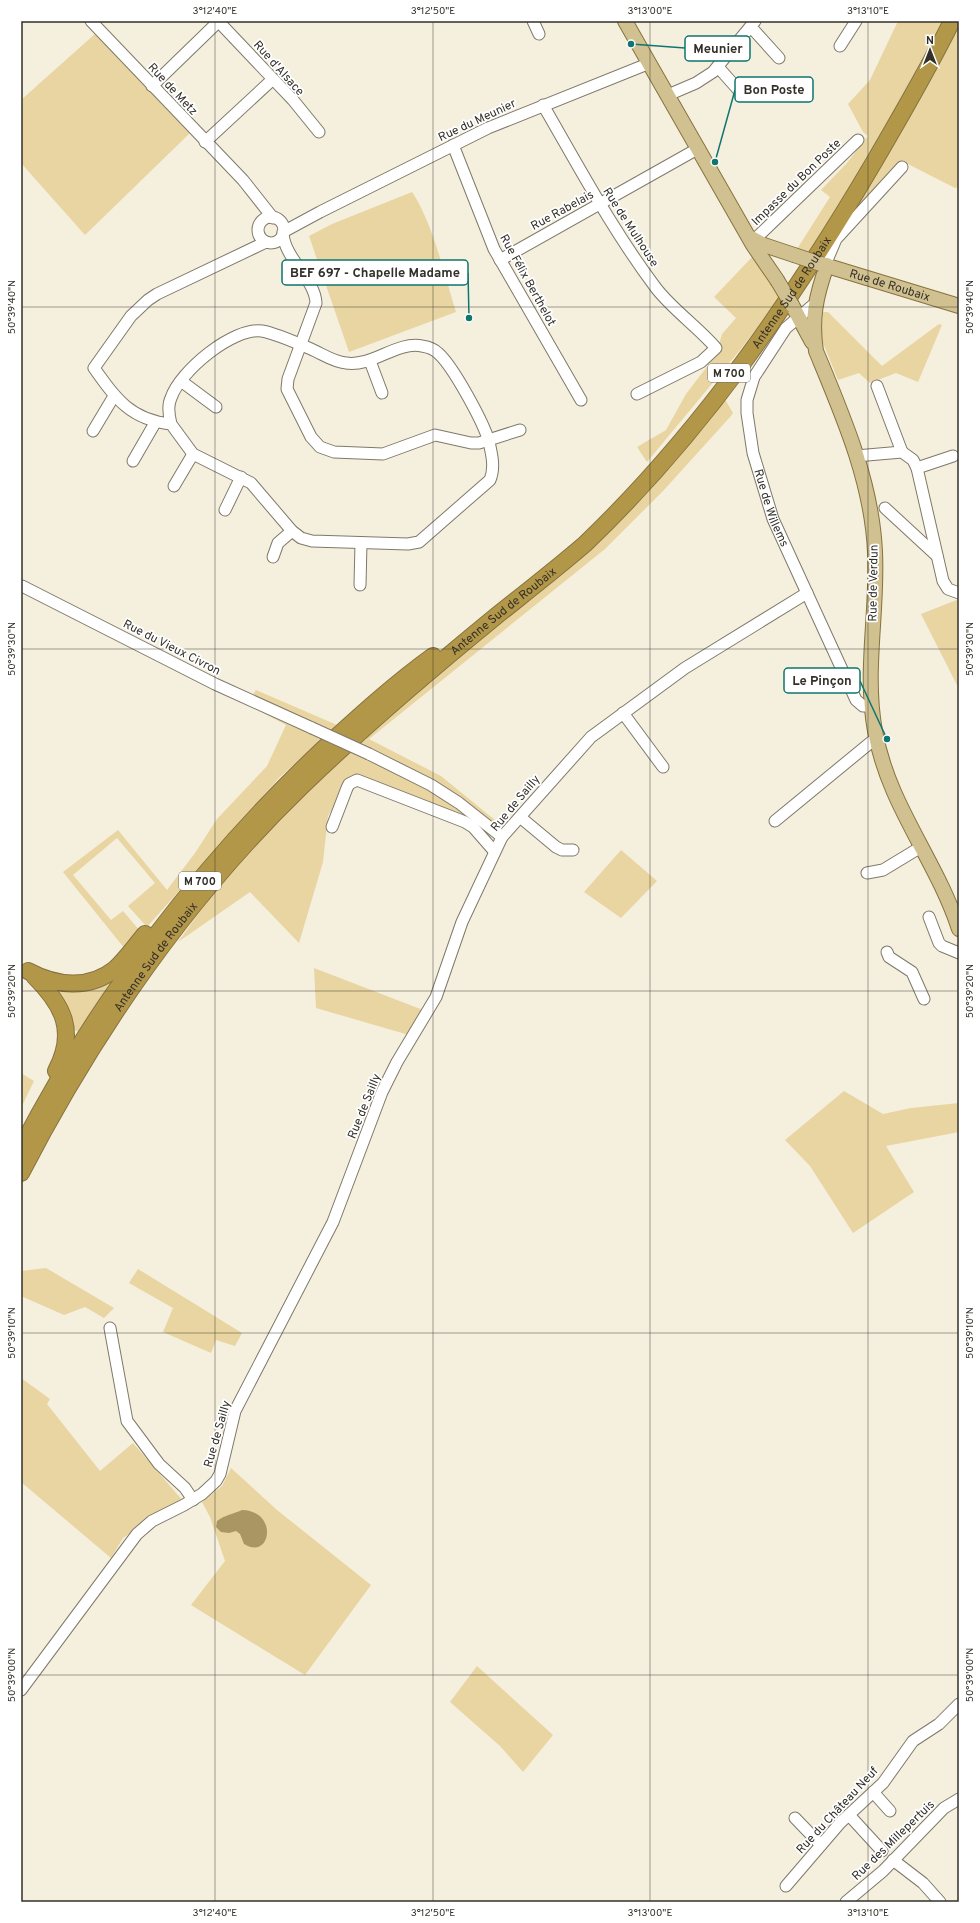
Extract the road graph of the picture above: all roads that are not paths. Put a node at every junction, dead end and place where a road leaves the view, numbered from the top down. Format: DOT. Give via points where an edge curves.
graph roads {
  1 [pos="91,21"];
  2 [pos="533,21"];
  3 [pos="625,21"];
  4 [pos="856,21"];
  5 [pos="947,21"];
  6 [pos="952,21"];
  7 [pos="219,22"];
  8 [pos="753,24"];
  9 [pos="539,34"];
  10 [pos="840,46"];
  11 [pos="779,58"];
  12 [pos="650,63"];
  13 [pos="718,67"];
  14 [pos="273,79"];
  15 [pos="754,84"];
  16 [pos="152,86"];
  17 [pos="668,95"];
  18 [pos="543,105"];
  19 [pos="319,132"];
  20 [pos="858,140"];
  21 [pos="205,142"];
  22 [pos="453,145"];
  23 [pos="699,148"];
  24 [pos="902,167"];
  25 [pos="237,175"];
  26 [pos="600,204"];
  27 [pos="320,212"];
  28 [pos="275,218"];
  29 [pos="259,226"];
  30 [pos="283,233"];
  31 [pos="752,240"];
  32 [pos="267,242"];
  33 [pos="794,255"];
  34 [pos="230,259"];
  35 [pos="500,260"];
  36 [pos="824,265"];
  37 [pos="304,277"];
  38 [pos="777,280"];
  39 [pos="793,305"];
  40 [pos="814,305"];
  41 [pos="959,306"];
  42 [pos="301,346"];
  43 [pos="816,351"];
  44 [pos="370,361"];
  45 [pos="182,381"];
  46 [pos="877,386"];
  47 [pos="382,393"];
  48 [pos="637,394"];
  49 [pos="114,396"];
  50 [pos="581,400"];
  51 [pos="216,407"];
  52 [pos="155,423"];
  53 [pos="171,424"];
  54 [pos="520,430"];
  55 [pos="93,431"];
  56 [pos="489,441"];
  57 [pos="902,452"];
  58 [pos="193,454"];
  59 [pos="856,456"];
  60 [pos="957,456"];
  61 [pos="133,461"];
  62 [pos="917,468"];
  63 [pos="241,477"];
  64 [pos="174,486"];
  65 [pos="885,508"];
  66 [pos="225,510"];
  67 [pos="292,531"];
  68 [pos="361,542"];
  69 [pos="937,556"];
  70 [pos="273,557"];
  71 [pos="360,585"];
  72 [pos="22,586"];
  73 [pos="807,593"];
  74 [pos="959,593"];
  75 [pos="872,706"];
  76 [pos="623,713"];
  77 [pos="876,738"];
  78 [pos="663,767"];
  79 [pos="520,817"];
  80 [pos="775,821"];
  81 [pos="332,827"];
  82 [pos="502,837"];
  83 [pos="921,847"];
  84 [pos="573,850"];
  85 [pos="494,852"];
  86 [pos="211,868"];
  87 [pos="867,873"];
  88 [pos="929,917"];
  89 [pos="959,929"];
  90 [pos="887,952"];
  91 [pos="959,953"];
  92 [pos="25,968"];
  93 [pos="924,1000"];
  94 [pos="21,1135"];
  95 [pos="21,1148"];
  96 [pos="21,1173"];
  97 [pos="110,1328"];
  98 [pos="193,1500"];
  99 [pos="21,1690"];
  100 [pos="959,1704"];
  101 [pos="873,1792"];
  102 [pos="959,1799"];
  103 [pos="890,1811"];
  104 [pos="849,1814"];
  105 [pos="795,1818"];
  106 [pos="822,1845"];
  107 [pos="882,1851"];
  108 [pos="893,1860"];
  109 [pos="786,1886"];
  110 [pos="846,1902"];
  111 [pos="940,1902"];
  1 -- 16 [label="street, Rue de Metz"];
  2 -- 9 [label="street"];
  3 -- 12 [label="main road"];
  4 -- 10 [label="street"];
  5 -- 86 [label="highway, Antenne Sud de Roubaix / M 700" via="879,144 802,270 742,357 670,446 608,512 556,561 401,680 341,733 267,805"];
  6 -- 96 [label="highway, Antenne Sud de Roubaix / M 700" via="890,134 823,247 770,328 703,415 617,512 585,544 375,718 298,789 234,858 175,930 125,999 62,1097"];
  7 -- 14 [label="street, Rue d'Alsace"];
  7 -- 16 [label="street"];
  8 -- 11 [label="street"];
  8 -- 13 [label="street"];
  12 -- 17 [label="main road"];
  12 -- 18 [label="street, Rue du Meunier"];
  13 -- 15 [label="street" via="742,94"];
  13 -- 17 [label="street" via="703,79"];
  14 -- 19 [label="street, Rue d'Alsace"];
  14 -- 21 [label="street"];
  16 -- 21 [label="street, Rue de Metz"];
  17 -- 23 [label="main road"];
  18 -- 22 [label="street, Rue du Meunier"];
  18 -- 26 [label="street, Rue de Mulhouse"];
  20 -- 31 [label="street, Impasse du Bon Poste"];
  21 -- 25 [label="street, Rue de Metz"];
  22 -- 27 [label="street, Rue du Meunier"];
  22 -- 35 [label="street, Rue Félix Berthelot"];
  23 -- 26 [label="street, Rue Rabelais"];
  23 -- 31 [label="main road"];
  24 -- 36 [label="street" via="836,239"];
  25 -- 28 [label="street, Rue de Metz"];
  25 -- 29 [label="street, Rue de Metz" via="258,208"];
  26 -- 35 [label="street, Rue Rabelais"];
  26 -- 48 [label="street, Rue de Mulhouse" via="657,289 716,348 701,362"];
  27 -- 28 [label="street, Rue du Meunier" via="294,221"];
  27 -- 30 [label="street, Rue du Meunier"];
  28 -- 29 [label="street" via="266,218"];
  28 -- 30 [label="street" via="282,225"];
  29 -- 32 [label="street" via="259,235"];
  29 -- 34 [label="street" via="252,240"];
  30 -- 32 [label="street" via="276,241"];
  30 -- 37 [label="street" via="285,245"];
  31 -- 33 [label="main road, Rue de Roubaix"];
  31 -- 38 [label="main road"];
  32 -- 34 [label="street"];
  32 -- 37 [label="street" via="280,249"];
  33 -- 36 [label="main road, Rue de Roubaix, bridge"];
  33 -- 38 [label="main road" via="781,258 775,263 773,268"];
  34 -- 49 [label="street" via="148,300 131,316 94,368"];
  35 -- 50 [label="street, Rue Félix Berthelot"];
  36 -- 40 [label="main road"];
  36 -- 41 [label="main road, Rue de Roubaix"];
  37 -- 42 [label="street" via="315,294 316,303"];
  38 -- 39 [label="main road, bridge"];
  39 -- 40 [label="main road"];
  39 -- 43 [label="main road"];
  39 -- 73 [label="street, Rue de Willems" via="786,328 754,377 746,407 753,453 769,510"];
  40 -- 43 [label="main road, Rue de Verdun"];
  42 -- 44 [label="street" via="340,362 355,364"];
  42 -- 45 [label="street" via="262,332 249,332 206,354"];
  42 -- 56 [label="street" via="287,389 310,437 320,447 327,450 382,454 435,436 471,443"];
  43 -- 59 [label="main road, Rue de Verdun"];
  44 -- 47 [label="street"];
  44 -- 56 [label="street" via="414,345 440,354 459,382"];
  45 -- 51 [label="street"];
  45 -- 53 [label="street" via="171,396"];
  46 -- 57 [label="street"];
  49 -- 52 [label="street" via="129,410"];
  49 -- 55 [label="street"];
  52 -- 53 [label="street"];
  52 -- 61 [label="street"];
  53 -- 58 [label="street"];
  54 -- 56 [label="street"];
  56 -- 68 [label="street" via="493,469 490,480 423,539 414,544"];
  57 -- 59 [label="street"];
  57 -- 62 [label="street" via="913,460"];
  58 -- 63 [label="street"];
  58 -- 64 [label="street"];
  59 -- 75 [label="main road, Rue de Verdun" via="870,506 875,553 870,655"];
  60 -- 62 [label="street"];
  62 -- 69 [label="street"];
  63 -- 66 [label="street"];
  63 -- 67 [label="street" via="255,487"];
  65 -- 69 [label="street"];
  67 -- 68 [label="street" via="301,538 312,541"];
  67 -- 70 [label="street" via="278,543"];
  68 -- 71 [label="street"];
  69 -- 74 [label="street" via="945,586"];
  72 -- 82 [label="street, Rue du Vieux Civron, bridge" via="201,677 431,785 459,803"];
  73 -- 75 [label="street, Rue de Willems" via="856,700 863,706"];
  73 -- 76 [label="street, Rue de Sailly" via="697,660"];
  75 -- 77 [label="main road, Rue de Verdun"];
  76 -- 78 [label="street"];
  76 -- 79 [label="street, Rue de Sailly" via="585,743"];
  77 -- 80 [label="street"];
  77 -- 83 [label="main road, Rue de Verdun" via="895,796"];
  79 -- 82 [label="street, Rue de Sailly"];
  79 -- 84 [label="street" via="556,847"];
  81 -- 85 [label="street" via="349,784 357,780 465,822 473,827"];
  82 -- 85 [label="street, Rue de Sailly"];
  83 -- 87 [label="street" via="884,870"];
  83 -- 89 [label="main road, Rue de Verdun" via="946,895"];
  85 -- 98 [label="street, Rue de Sailly" via="462,922 436,997 382,1092 333,1222 235,1411 220,1474 210,1487"];
  86 -- 92 [label="highway" via="188,886 121,962 106,975 89,982 66,984 42,978"];
  86 -- 95 [label="highway, Antenne Sud de Roubaix / M 700" via="165,924 114,994 53,1091"];
  88 -- 91 [label="street" via="939,943"];
  90 -- 93 [label="street" via="889,957 912,972"];
  92 -- 94 [label="highway" via="56,1001 64,1022 66,1040 60,1064"];
  97 -- 98 [label="street" via="127,1421 159,1464 185,1488"];
  98 -- 99 [label="street, Rue de Sailly" via="152,1521 137,1534"];
  100 -- 101 [label="street, Rue du Château Neuf" via="939,1724 913,1741 883,1783"];
  101 -- 103 [label="street"];
  101 -- 104 [label="street, Rue du Château Neuf"];
  102 -- 108 [label="street, Rue des Millepertuis" via="938,1813"];
  104 -- 106 [label="street, Rue du Château Neuf"];
  104 -- 107 [label="street"];
  105 -- 106 [label="street"];
  106 -- 109 [label="street, Rue du Château Neuf"];
  108 -- 110 [label="street, Rue des Millepertuis"];
  108 -- 111 [label="street" via="923,1883"];
}
